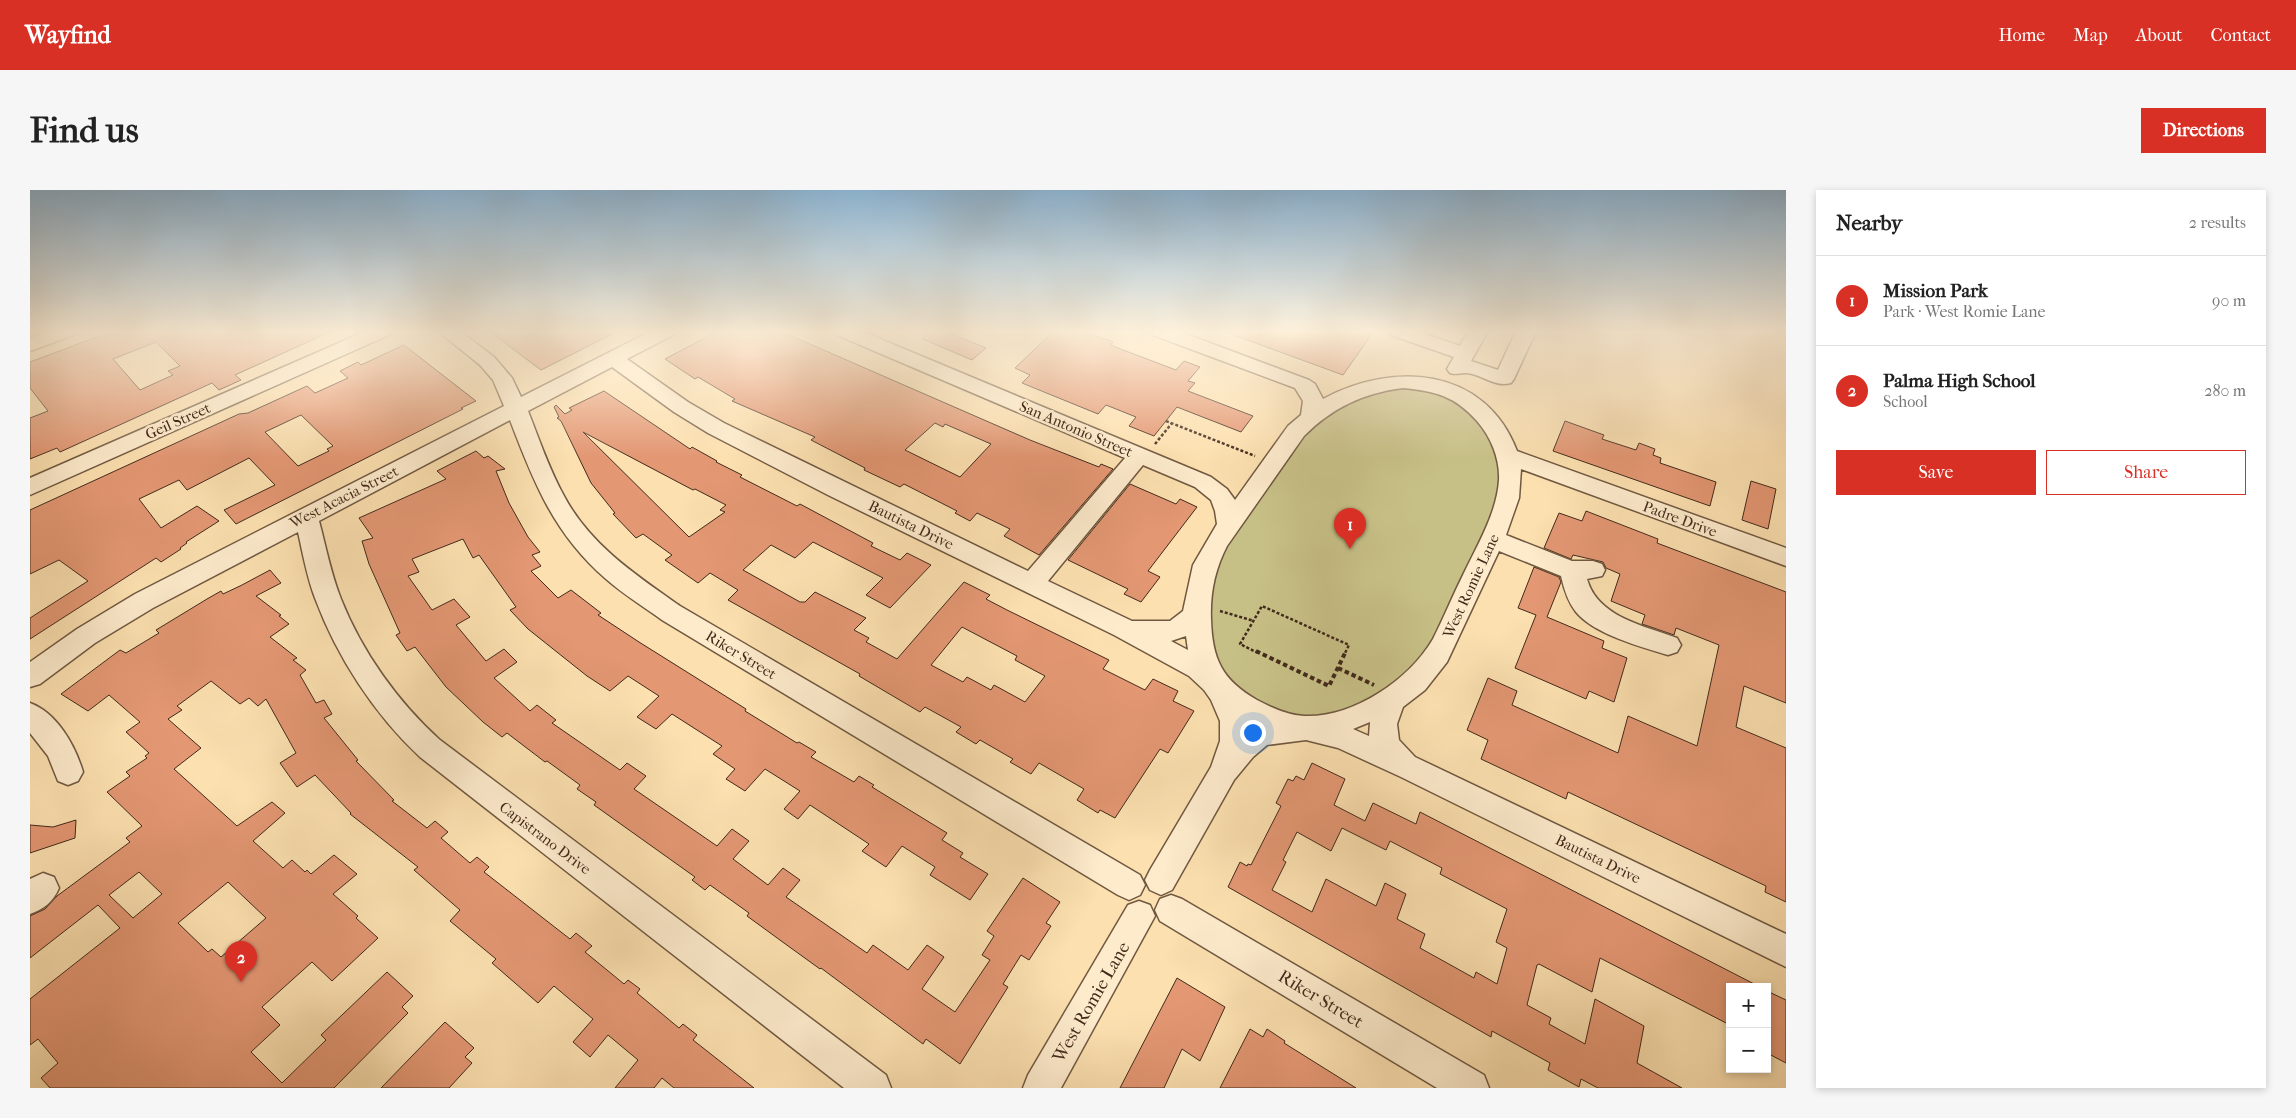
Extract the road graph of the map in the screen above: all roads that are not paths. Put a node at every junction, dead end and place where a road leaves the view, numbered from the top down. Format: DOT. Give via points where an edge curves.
graph roads {
  1 [pos="288,373"];
  2 [pos="497,373"];
  3 [pos="585,373"];
  4 [pos="633,373"];
  5 [pos="947,373"];
  6 [pos="1276,373"];
  7 [pos="1454,373"];
  8 [pos="1491,373"];
  9 [pos="1507,373"];
  10 [pos="1287,377"];
  11 [pos="1446,388"];
  12 [pos="1361,389"];
  13 [pos="516,408"];
  14 [pos="1311,416"];
  15 [pos="1144,453"];
  16 [pos="1507,456"];
  17 [pos="1258,468"];
  18 [pos="1574,480"];
  19 [pos="1203,482"];
  20 [pos="1510,484"];
  21 [pos="30,488"];
  22 [pos="306,517"];
  23 [pos="1229,525"];
  24 [pos="1492,540"];
  25 [pos="1786,557"];
  26 [pos="1031,584"];
  27 [pos="1206,610"];
  28 [pos="1123,628"];
  29 [pos="1668,645"];
  30 [pos="30,676"];
  31 [pos="1214,682"];
  32 [pos="1391,698"];
  33 [pos="30,715"];
  34 [pos="1306,728"];
  35 [pos="1411,768"];
  36 [pos="1224,771"];
  37 [pos="68,772"];
  38 [pos="1157,902"];
  39 [pos="1786,951"];
  40 [pos="873,1088"];
  41 [pos="1042,1088"];
  42 [pos="1471,1088"];
  1 -- 21 [label="street, Geil Street"];
  2 -- 13 [label="street, Riker Street"];
  3 -- 13 [label="street, West Acacia Street"];
  4 -- 26 [label="street, Bautista Drive" via="716,428"];
  5 -- 15 [label="street, San Antonio Street"];
  6 -- 10 [label="street"];
  7 -- 11 [label="street"];
  8 -- 9 [label="street" via="1504,379"];
  10 -- 12 [label="street" via="1334,388"];
  10 -- 14 [label="street" via="1302,384 1312,395"];
  11 -- 12 [label="street, West Romie Lane" via="1403,382"];
  11 -- 16 [label="street, West Romie Lane" via="1462,396 1486,417"];
  12 -- 14 [label="street, West Romie Lane"];
  13 -- 22 [label="street, West Acacia Street"];
  13 -- 38 [label="street, Riker Street" via="546,484 564,515 598,558 633,588 1129,884 1140,877 1154,877"];
  14 -- 17 [label="street, West Romie Lane"];
  15 -- 19 [label="street, San Antonio Street"];
  15 -- 26 [label="street"];
  16 -- 18 [label="street"];
  16 -- 20 [label="street, West Romie Lane"];
  17 -- 19 [label="street" via="1242,487"];
  17 -- 23 [label="street, West Romie Lane"];
  18 -- 20 [label="street" via="1533,473"];
  18 -- 25 [label="street, Padre Drive"];
  19 -- 23 [label="street, San Antonio Street" via="1225,501"];
  20 -- 24 [label="street, West Romie Lane"];
  22 -- 30 [label="street, West Acacia Street" via="114,618"];
  22 -- 40 [label="street, Capistrano Drive" via="327,596 339,624 357,658 421,740 461,774"];
  23 -- 27 [label="street, West Romie Lane" via="1206,564 1200,590"];
  24 -- 29 [label="street" via="1583,570 1577,592 1588,609 1606,620"];
  24 -- 32 [label="street, West Romie Lane" via="1442,648 1416,681"];
  26 -- 28 [label="street, Bautista Drive"];
  27 -- 28 [label="street" via="1168,632"];
  27 -- 31 [label="street, West Romie Lane" via="1203,654"];
  28 -- 31 [label="street, Bautista Drive" via="1185,660"];
  31 -- 34 [label="street, West Romie Lane" via="1236,702 1260,715"];
  31 -- 36 [label="street, West Romie Lane" via="1234,721 1234,741"];
  32 -- 34 [label="street, West Romie Lane" via="1358,715"];
  32 -- 35 [label="street" via="1383,722 1383,738 1392,753"];
  33 -- 37 [label="street" via="58,744 66,758"];
  34 -- 35 [label="street" via="1344,738"];
  34 -- 36 [label="street, West Romie Lane" via="1271,732 1250,741"];
  35 -- 39 [label="street, Bautista Drive"];
  36 -- 38 [label="street, West Romie Lane"];
  38 -- 41 [label="street, West Romie Lane"];
  38 -- 42 [label="street, Riker Street"];
}
